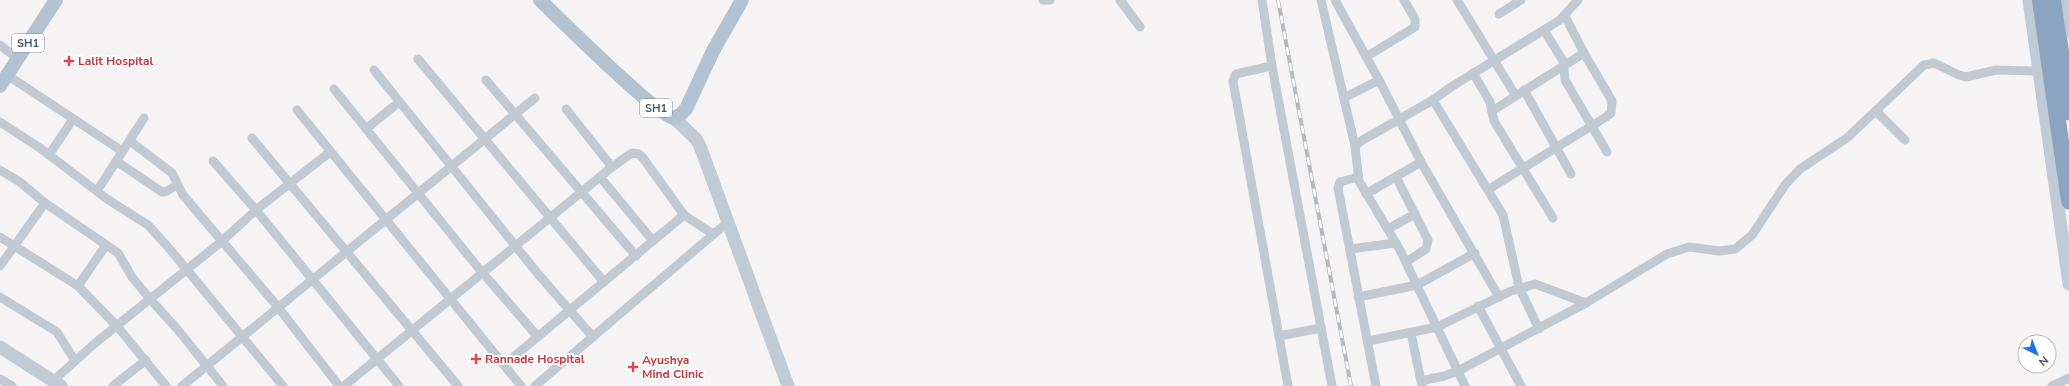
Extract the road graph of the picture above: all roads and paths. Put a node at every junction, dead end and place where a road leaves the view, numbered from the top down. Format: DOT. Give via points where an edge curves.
graph roads {
  1 [pos="742,0"];
  2 [pos="1042,0"];
  3 [pos="1050,0"];
  4 [pos="1120,0"];
  5 [pos="1262,0"];
  6 [pos="1321,0"];
  7 [pos="1335,0"];
  8 [pos="1404,0"];
  9 [pos="1457,0"];
  10 [pos="1521,0"];
  11 [pos="1578,0"];
  12 [pos="2029,0"];
  13 [pos="2040,0"];
  14 [pos="2053,0"];
  15 [pos="2064,0"];
  16 [pos="54,1"];
  17 [pos="542,1"];
  18 [pos="1569,3"];
  19 [pos="1499,14"];
  20 [pos="1565,16"];
  21 [pos="1140,27"];
  22 [pos="1544,30"];
  23 [pos="2069,32"];
  24 [pos="0,45"];
  25 [pos="1584,53"];
  26 [pos="1366,57"];
  27 [pos="18,59"];
  28 [pos="418,59"];
  29 [pos="1494,60"];
  30 [pos="1272,66"];
  31 [pos="1564,66"];
  32 [pos="374,70"];
  33 [pos="2038,71"];
  34 [pos="1473,73"];
  35 [pos="4,80"];
  36 [pos="486,80"];
  37 [pos="1379,80"];
  38 [pos="334,89"];
  39 [pos="1524,90"];
  40 [pos="1516,96"];
  41 [pos="535,98"];
  42 [pos="1344,98"];
  43 [pos="1433,100"];
  44 [pos="400,102"];
  45 [pos="566,109"];
  46 [pos="297,110"];
  47 [pos="1492,111"];
  48 [pos="1876,111"];
  49 [pos="2069,112"];
  50 [pos="515,114"];
  51 [pos="144,118"];
  52 [pos="674,118"];
  53 [pos="73,119"];
  54 [pos="1400,120"];
  55 [pos="0,122"];
  56 [pos="1591,125"];
  57 [pos="366,129"];
  58 [pos="252,138"];
  59 [pos="485,139"];
  60 [pos="1905,140"];
  61 [pos="130,141"];
  62 [pos="1355,146"];
  63 [pos="1556,147"];
  64 [pos="122,151"];
  65 [pos="330,152"];
  66 [pos="1607,152"];
  67 [pos="50,155"];
  68 [pos="213,160"];
  69 [pos="116,161"];
  70 [pos="1421,162"];
  71 [pos="451,165"];
  72 [pos="612,167"];
  73 [pos="1522,167"];
  74 [pos="0,170"];
  75 [pos="1571,174"];
  76 [pos="1358,176"];
  77 [pos="600,177"];
  78 [pos="1396,177"];
  79 [pos="290,184"];
  80 [pos="177,185"];
  81 [pos="1488,189"];
  82 [pos="97,190"];
  83 [pos="419,192"];
  84 [pos="582,192"];
  85 [pos="1366,194"];
  86 [pos="2069,202"];
  87 [pos="45,203"];
  88 [pos="256,210"];
  89 [pos="1415,214"];
  90 [pos="684,215"];
  91 [pos="550,218"];
  92 [pos="1553,218"];
  93 [pos="384,219"];
  94 [pos="728,222"];
  95 [pos="1388,229"];
  96 [pos="713,234"];
  97 [pos="0,237"];
  98 [pos="653,241"];
  99 [pos="221,242"];
  100 [pos="1396,243"];
  101 [pos="106,245"];
  102 [pos="15,246"];
  103 [pos="516,247"];
  104 [pos="1350,249"];
  105 [pos="347,250"];
  106 [pos="1475,253"];
  107 [pos="636,256"];
  108 [pos="1406,262"];
  109 [pos="0,266"];
  110 [pos="186,270"];
  111 [pos="483,273"];
  112 [pos="312,279"];
  113 [pos="604,282"];
  114 [pos="2069,284"];
  115 [pos="1417,285"];
  116 [pos="78,286"];
  117 [pos="1519,287"];
  118 [pos="1358,296"];
  119 [pos="0,297"];
  120 [pos="1498,297"];
  121 [pos="150,299"];
  122 [pos="450,299"];
  123 [pos="1586,302"];
  124 [pos="1478,306"];
  125 [pos="278,307"];
  126 [pos="571,310"];
  127 [pos="117,326"];
  128 [pos="1437,327"];
  129 [pos="1321,328"];
  130 [pos="1539,329"];
  131 [pos="413,330"];
  132 [pos="1411,333"];
  133 [pos="593,336"];
  134 [pos="1279,336"];
  135 [pos="538,337"];
  136 [pos="241,338"];
  137 [pos="1368,341"];
  138 [pos="0,347"];
  139 [pos="1500,349"];
  140 [pos="376,359"];
  141 [pos="146,360"];
  142 [pos="75,361"];
  143 [pos="504,365"];
  144 [pos="205,367"];
  145 [pos="1458,371"];
  146 [pos="2069,378"];
  147 [pos="0,379"];
  148 [pos="57,383"];
  149 [pos="1421,383"];
  150 [pos="12,386"];
  151 [pos="113,386"];
  152 [pos="166,386"];
  153 [pos="182,386"];
  154 [pos="223,386"];
  155 [pos="283,386"];
  156 [pos="339,386"];
  157 [pos="344,386"];
  158 [pos="399,386"];
  159 [pos="458,386"];
  160 [pos="521,386"];
  161 [pos="535,386"];
  162 [pos="788,386"];
  163 [pos="1288,386"];
  164 [pos="1332,386"];
  165 [pos="1376,386"];
  166 [pos="1465,386"];
  167 [pos="1520,386"];
  168 [pos="2052,386"];
  1 -- 52 [label="main road, SH1" via="716,46 686,109"];
  2 -- 3 [label="street"];
  4 -- 21 [label="street"];
  5 -- 30 [label="street"];
  6 -- 42 [label="street"];
  7 -- 26 [label="street"];
  8 -- 26 [label="street" via="1415,19 1415,27"];
  9 -- 29 [label="street"];
  10 -- 19 [label="street"];
  11 -- 18 [label="street"];
  12 -- 33 [label="street"];
  13 -- 86 [label="highway"];
  14 -- 49 [label="highway"];
  15 -- 23 [label="street"];
  16 -- 27 [label="main road, SH1"];
  17 -- 52 [label="main road, SH1" via="639,94 664,115"];
  18 -- 20 [label="street"];
  20 -- 22 [label="street"];
  20 -- 25 [label="street"];
  22 -- 29 [label="street"];
  22 -- 31 [label="street"];
  24 -- 27 [label="street"];
  25 -- 31 [label="street"];
  25 -- 56 [label="street" via="1612,101 1611,112"];
  26 -- 37 [label="street"];
  27 -- 35 [label="main road, SH1"];
  28 -- 59 [label="street"];
  29 -- 34 [label="street"];
  29 -- 40 [label="street"];
  30 -- 129 [label="street"];
  30 -- 134 [label="street" via="1236,74 1233,81"];
  31 -- 39 [label="street"];
  31 -- 56 [label="street" via="1565,80"];
  32 -- 44 [label="street"];
  33 -- 48 [label="street" via="1996,70 1966,77 1929,63 1918,69"];
  33 -- 114 [label="street"];
  34 -- 43 [label="street"];
  34 -- 47 [label="street" via="1488,98"];
  35 -- 53 [label="street"];
  36 -- 50 [label="street"];
  37 -- 42 [label="street"];
  37 -- 54 [label="street"];
  38 -- 57 [label="street"];
  39 -- 40 [label="street"];
  39 -- 63 [label="street"];
  40 -- 47 [label="street"];
  41 -- 50 [label="street"];
  42 -- 62 [label="street"];
  43 -- 54 [label="street"];
  43 -- 81 [label="street"];
  44 -- 57 [label="street"];
  44 -- 71 [label="street"];
  45 -- 72 [label="street"];
  46 -- 65 [label="street"];
  47 -- 73 [label="street" via="1494,121"];
  48 -- 60 [label="street"];
  48 -- 123 [label="street" via="1847,138 1800,169 1747,240 1734,249 1716,250 1689,246 1667,254"];
  50 -- 59 [label="street"];
  50 -- 84 [label="street"];
  51 -- 61 [label="street"];
  52 -- 94 [label="street" via="700,146"];
  53 -- 64 [label="street"];
  53 -- 67 [label="street"];
  54 -- 62 [label="street"];
  54 -- 70 [label="street"];
  55 -- 67 [label="street"];
  56 -- 63 [label="street"];
  56 -- 66 [label="street"];
  57 -- 83 [label="street"];
  58 -- 79 [label="street"];
  59 -- 71 [label="street"];
  59 -- 91 [label="street"];
  61 -- 64 [label="street"];
  61 -- 80 [label="street" via="168,169"];
  62 -- 76 [label="street"];
  63 -- 73 [label="street"];
  63 -- 75 [label="street"];
  64 -- 69 [label="street"];
  65 -- 79 [label="street"];
  65 -- 93 [label="street"];
  67 -- 82 [label="street"];
  68 -- 88 [label="street"];
  69 -- 80 [label="street" via="162,192"];
  69 -- 82 [label="street"];
  70 -- 78 [label="street"];
  70 -- 106 [label="street"];
  71 -- 83 [label="street"];
  71 -- 103 [label="street"];
  72 -- 77 [label="street"];
  72 -- 90 [label="street" via="625,156 639,154"];
  73 -- 81 [label="street"];
  73 -- 92 [label="street"];
  74 -- 87 [label="street" via="20,182"];
  76 -- 85 [label="street"];
  76 -- 104 [label="street" via="1340,182 1338,188"];
  77 -- 84 [label="street"];
  77 -- 98 [label="street"];
  78 -- 85 [label="street"];
  78 -- 89 [label="street"];
  79 -- 88 [label="street"];
  79 -- 105 [label="street"];
  80 -- 99 [label="street"];
  81 -- 117 [label="street" via="1504,220"];
  82 -- 110 [label="street" via="148,225"];
  83 -- 93 [label="street"];
  83 -- 111 [label="street"];
  84 -- 91 [label="street"];
  84 -- 107 [label="street"];
  85 -- 95 [label="street"];
  87 -- 101 [label="street"];
  87 -- 102 [label="street"];
  88 -- 99 [label="street"];
  88 -- 112 [label="street"];
  89 -- 95 [label="street"];
  89 -- 108 [label="street" via="1428,245"];
  90 -- 96 [label="street"];
  90 -- 98 [label="street"];
  91 -- 103 [label="street"];
  91 -- 113 [label="street"];
  93 -- 105 [label="street"];
  93 -- 122 [label="street"];
  94 -- 96 [label="street"];
  94 -- 162 [label="street"];
  95 -- 100 [label="street"];
  96 -- 133 [label="street"];
  97 -- 102 [label="street"];
  98 -- 107 [label="street"];
  99 -- 110 [label="street"];
  99 -- 125 [label="street"];
  100 -- 104 [label="street"];
  100 -- 108 [label="street"];
  101 -- 116 [label="street"];
  101 -- 121 [label="street" via="118,254"];
  102 -- 109 [label="street"];
  102 -- 116 [label="street"];
  103 -- 111 [label="street"];
  103 -- 126 [label="street"];
  104 -- 118 [label="street"];
  105 -- 112 [label="street"];
  105 -- 131 [label="street"];
  106 -- 115 [label="street"];
  106 -- 120 [label="street"];
  107 -- 113 [label="street"];
  108 -- 115 [label="street"];
  110 -- 121 [label="street"];
  110 -- 136 [label="street"];
  111 -- 122 [label="street"];
  111 -- 135 [label="street"];
  112 -- 125 [label="street"];
  112 -- 140 [label="street"];
  113 -- 126 [label="street"];
  115 -- 118 [label="street"];
  115 -- 128 [label="street"];
  116 -- 127 [label="street"];
  117 -- 120 [label="street"];
  117 -- 123 [label="street" via="1539,284"];
  117 -- 130 [label="street"];
  118 -- 137 [label="street"];
  119 -- 142 [label="street" via="57,332"];
  120 -- 124 [label="street"];
  121 -- 127 [label="street"];
  121 -- 144 [label="street" via="178,330"];
  122 -- 131 [label="street"];
  122 -- 143 [label="street"];
  123 -- 130 [label="street"];
  124 -- 128 [label="street"];
  124 -- 139 [label="street"];
  125 -- 136 [label="street"];
  125 -- 156 [label="street"];
  126 -- 133 [label="street"];
  126 -- 135 [label="street"];
  127 -- 141 [label="street"];
  127 -- 142 [label="street"];
  128 -- 132 [label="street"];
  128 -- 145 [label="street"];
  129 -- 134 [label="street"];
  129 -- 164 [label="street"];
  130 -- 139 [label="street"];
  131 -- 140 [label="street"];
  131 -- 159 [label="street"];
  132 -- 137 [label="street"];
  132 -- 149 [label="street"];
  133 -- 161 [label="street"];
  134 -- 163 [label="street"];
  135 -- 143 [label="street"];
  136 -- 144 [label="street"];
  136 -- 155 [label="street"];
  137 -- 165 [label="street"];
  138 -- 148 [label="street"];
  139 -- 145 [label="street"];
  139 -- 167 [label="street"];
  140 -- 157 [label="street"];
  140 -- 158 [label="street"];
  141 -- 151 [label="street"];
  141 -- 152 [label="street"];
  142 -- 148 [label="street"];
  143 -- 160 [label="street"];
  144 -- 153 [label="street"];
  144 -- 154 [label="street"];
  145 -- 149 [label="street"];
  145 -- 166 [label="street"];
  146 -- 168 [label="street"];
  147 -- 150 [label="street"];
}
